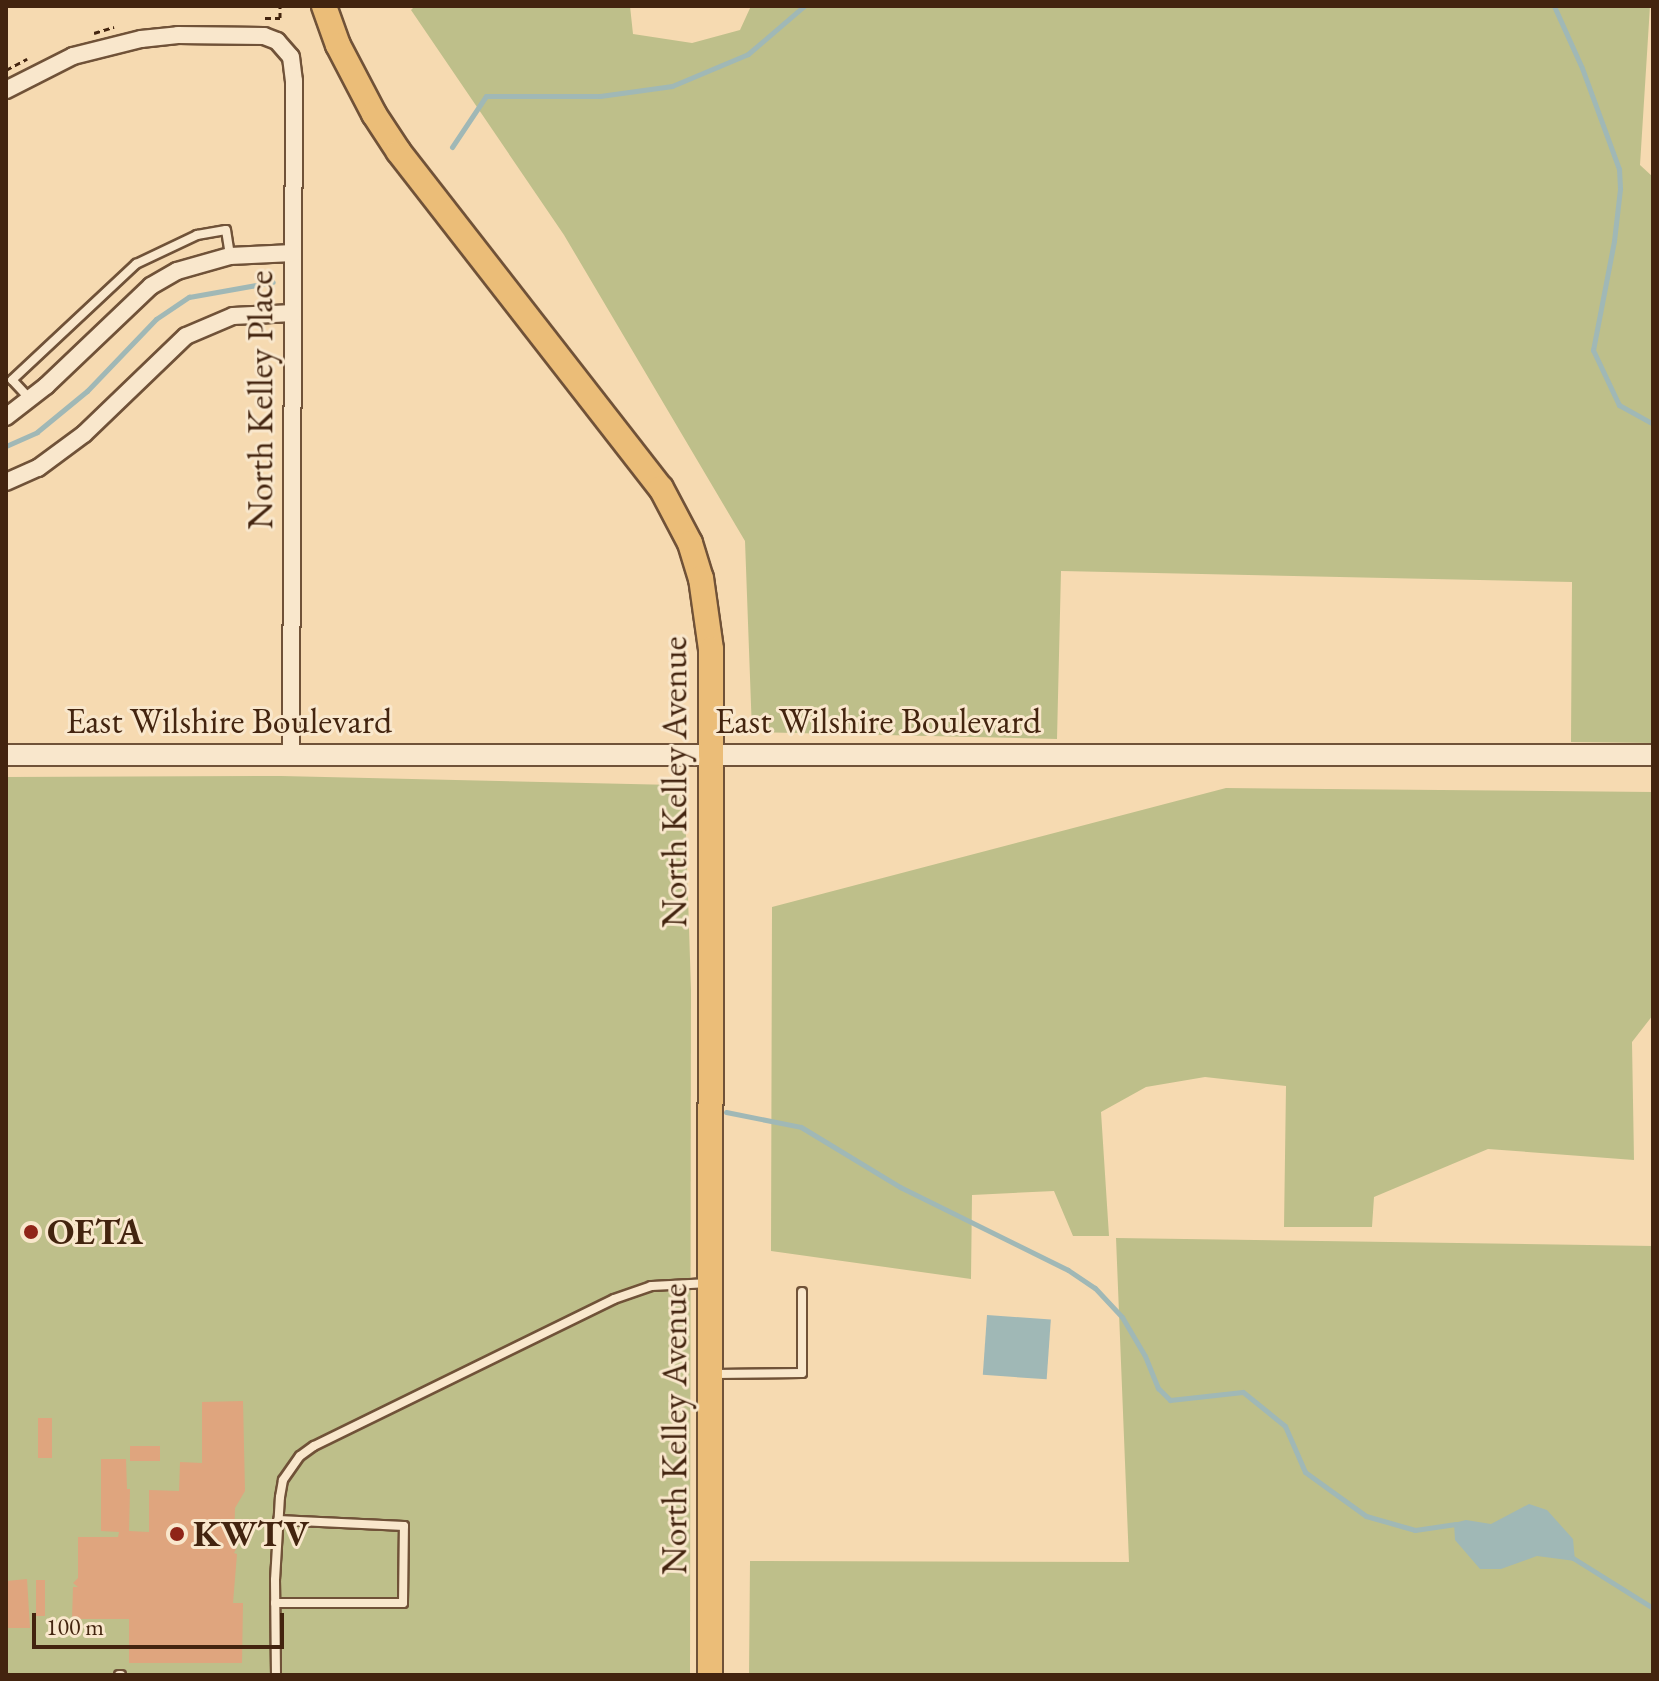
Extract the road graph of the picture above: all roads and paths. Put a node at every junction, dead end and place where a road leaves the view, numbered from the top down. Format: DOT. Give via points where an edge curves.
graph roads {
  1 [pos="324,6"];
  2 [pos="6,90"];
  3 [pos="293,253"];
  4 [pos="230,256"];
  5 [pos="293,313"];
  6 [pos="30,399"];
  7 [pos="6,417"];
  8 [pos="6,482"];
  9 [pos="711,754"];
  10 [pos="6,755"];
  11 [pos="291,755"];
  12 [pos="1653,755"];
  13 [pos="710,1283"];
  14 [pos="802,1292"];
  15 [pos="710,1374"];
  16 [pos="278,1520"];
  17 [pos="275,1603"];
  18 [pos="276,1675"];
  19 [pos="710,1675"];
  1 -- 9 [label="main road, North Kelley Avenue" via="354,78 399,152 641,461 675,512 694,554 708,613"];
  2 -- 3 [label="street, North Kelley Place" via="73,56 141,39 264,36 291,57"];
  3 -- 4 [label="street"];
  3 -- 5 [label="street, North Kelley Place"];
  4 -- 6 [label="street" via="177,271 151,286"];
  4 -- 6 [label="lane" via="226,230 197,235 136,264 12,380"];
  5 -- 8 [label="street" via="233,316 186,336 84,434 38,468"];
  5 -- 11 [label="street, North Kelley Place"];
  6 -- 7 [label="street"];
  9 -- 11 [label="street, East Wilshire Boulevard"];
  9 -- 12 [label="street, East Wilshire Boulevard"];
  9 -- 13 [label="main road, North Kelley Avenue"];
  10 -- 11 [label="street, East Wilshire Boulevard"];
  13 -- 15 [label="main road, North Kelley Avenue"];
  13 -- 16 [label="lane" via="651,1286 614,1299 314,1446 283,1480"];
  14 -- 15 [label="lane" via="802,1373"];
  15 -- 19 [label="main road, North Kelley Avenue"];
  16 -- 17 [label="lane"];
  16 -- 17 [label="lane" via="404,1526 403,1603"];
  17 -- 18 [label="lane"];
}
